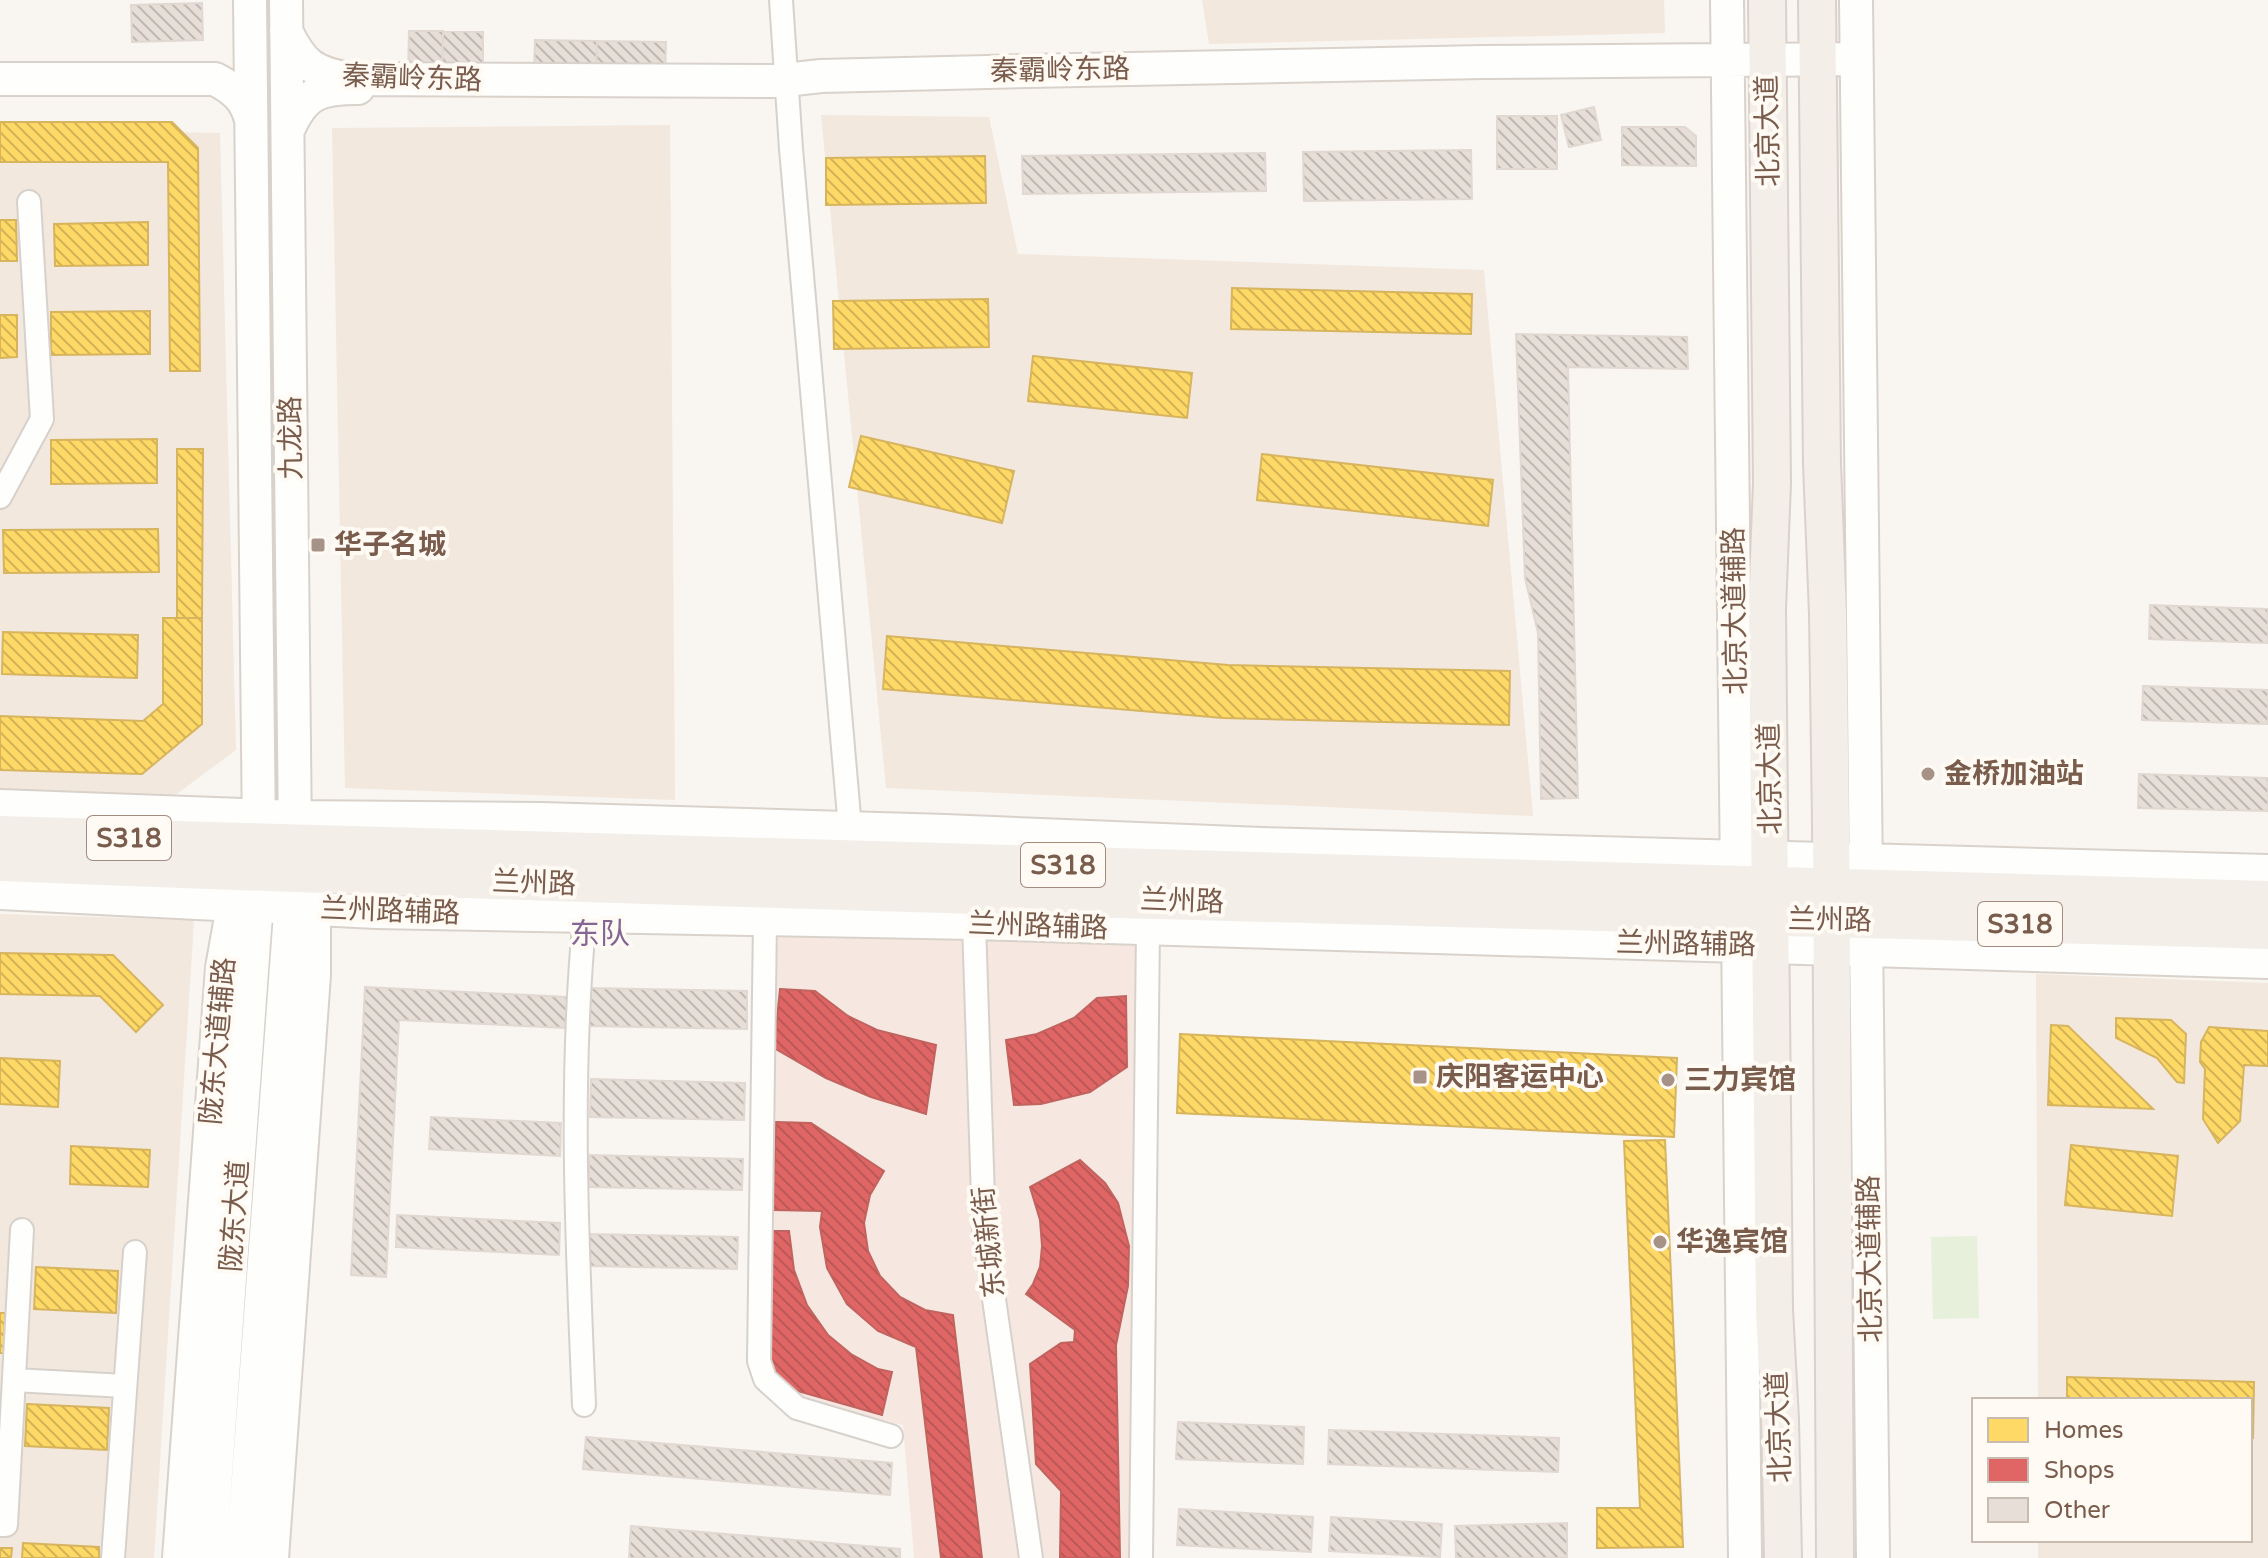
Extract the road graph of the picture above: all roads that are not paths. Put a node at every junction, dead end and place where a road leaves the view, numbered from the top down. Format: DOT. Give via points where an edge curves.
graph roads {
  1 [pos="781,0"];
  2 [pos="1727,0"];
  3 [pos="1767,0"];
  4 [pos="1817,0"];
  5 [pos="1856,0"];
  6 [pos="250,13"];
  7 [pos="286,15"];
  8 [pos="1728,70"];
  9 [pos="1767,70"];
  10 [pos="1817,70"];
  11 [pos="1856,70"];
  12 [pos="0,71"];
  13 [pos="0,79"];
  14 [pos="786,86"];
  15 [pos="251,123"];
  16 [pos="288,130"];
  17 [pos="29,202"];
  18 [pos="0,497"];
  19 [pos="0,806"];
  20 [pos="850,828"];
  21 [pos="0,834"];
  22 [pos="0,863"];
  23 [pos="275,866"];
  24 [pos="2268,871"];
  25 [pos="0,893"];
  26 [pos="2268,899"];
  27 [pos="1754,902"];
  28 [pos="1849,904"];
  29 [pos="585,915"];
  30 [pos="765,921"];
  31 [pos="974,923"];
  32 [pos="1148,929"];
  33 [pos="2268,931"];
  34 [pos="2268,962"];
  35 [pos="22,1230"];
  36 [pos="135,1252"];
  37 [pos="9,1298"];
  38 [pos="14,1380"];
  39 [pos="125,1386"];
  40 [pos="584,1405"];
  41 [pos="6,1410"];
  42 [pos="891,1436"];
  43 [pos="0,1525"];
  44 [pos="113,1558"];
  45 [pos="179,1558"];
  46 [pos="210,1558"];
  47 [pos="242,1558"];
  48 [pos="272,1558"];
  49 [pos="1031,1558"];
  50 [pos="1141,1558"];
  51 [pos="1745,1558"];
  52 [pos="1783,1558"];
  53 [pos="1835,1558"];
  54 [pos="1873,1558"];
  1 -- 14 [label="street"];
  2 -- 8 [label="street, 北京大道辅路"];
  3 -- 9 [label="main road, 北京大道"];
  4 -- 10 [label="main road, 北京大道"];
  5 -- 11 [label="street, 北京大道辅路"];
  6 -- 12 [label="street" via="233,56 202,69"];
  6 -- 15 [label="street, 九龙路"];
  7 -- 14 [label="street, 秦霸岭东路" via="301,58 312,69 350,79"];
  7 -- 16 [label="street, 九龙路"];
  8 -- 9 [label="street, 秦霸岭东路"];
  8 -- 14 [label="street, 秦霸岭东路" via="1044,70 821,76"];
  8 -- 27 [label="street, 北京大道辅路"];
  9 -- 10 [label="street, 秦霸岭东路"];
  9 -- 27 [label="main road, 北京大道" via="1772,483"];
  10 -- 11 [label="street, 秦霸岭东路"];
  10 -- 28 [label="main road, 北京大道" via="1822,464"];
  11 -- 28 [label="street, 北京大道辅路"];
  13 -- 15 [label="street" via="215,79 241,97"];
  14 -- 16 [label="street, 秦霸岭东路" via="330,89 304,101"];
  14 -- 20 [label="street"];
  15 -- 23 [label="street, 九龙路"];
  16 -- 23 [label="street, 九龙路"];
  17 -- 18 [label="street" via="42,419"];
  19 -- 23 [label="street, 兰州路辅路"];
  20 -- 23 [label="street, 兰州路辅路" via="541,819"];
  20 -- 27 [label="street, 兰州路辅路" via="1261,844"];
  21 -- 23 [label="main road, 兰州路 / S318"];
  22 -- 23 [label="main road, 兰州路 / S318"];
  23 -- 25 [label="street, 兰州路辅路"];
  23 -- 27 [label="main road, 兰州路 / S318" via="741,891"];
  23 -- 29 [label="street, 兰州路辅路"];
  23 -- 45 [label="street, 陇东大道辅路" via="222,968"];
  23 -- 46 [label="street, 陇东大道"];
  23 -- 47 [label="street, 陇东大道"];
  23 -- 48 [label="street" via="314,975"];
  24 -- 28 [label="street, 兰州路辅路"];
  26 -- 28 [label="main road, 兰州路 / S318"];
  27 -- 28 [label="main road, 兰州路 / S318"];
  27 -- 28 [label="street, 兰州路辅路"];
  27 -- 32 [label="street, 兰州路辅路"];
  27 -- 51 [label="street, 北京大道辅路"];
  27 -- 52 [label="main road, 北京大道"];
  28 -- 33 [label="main road, 兰州路 / S318"];
  28 -- 34 [label="street, 兰州路辅路"];
  28 -- 53 [label="main road, 北京大道"];
  28 -- 54 [label="street, 北京大道辅路"];
  29 -- 30 [label="street, 兰州路辅路"];
  29 -- 40 [label="street" via="579,982 576,1223"];
  30 -- 31 [label="street, 兰州路辅路"];
  30 -- 42 [label="street" via="759,1361 765,1379 797,1408"];
  31 -- 32 [label="street, 兰州路辅路"];
  31 -- 49 [label="street, 东城新街" via="984,1229"];
  32 -- 50 [label="street"];
  35 -- 37 [label="street"];
  36 -- 39 [label="street"];
  37 -- 38 [label="street"];
  38 -- 39 [label="street"];
  38 -- 41 [label="street"];
  39 -- 44 [label="street"];
  41 -- 43 [label="street" via="6,1525"];
}
